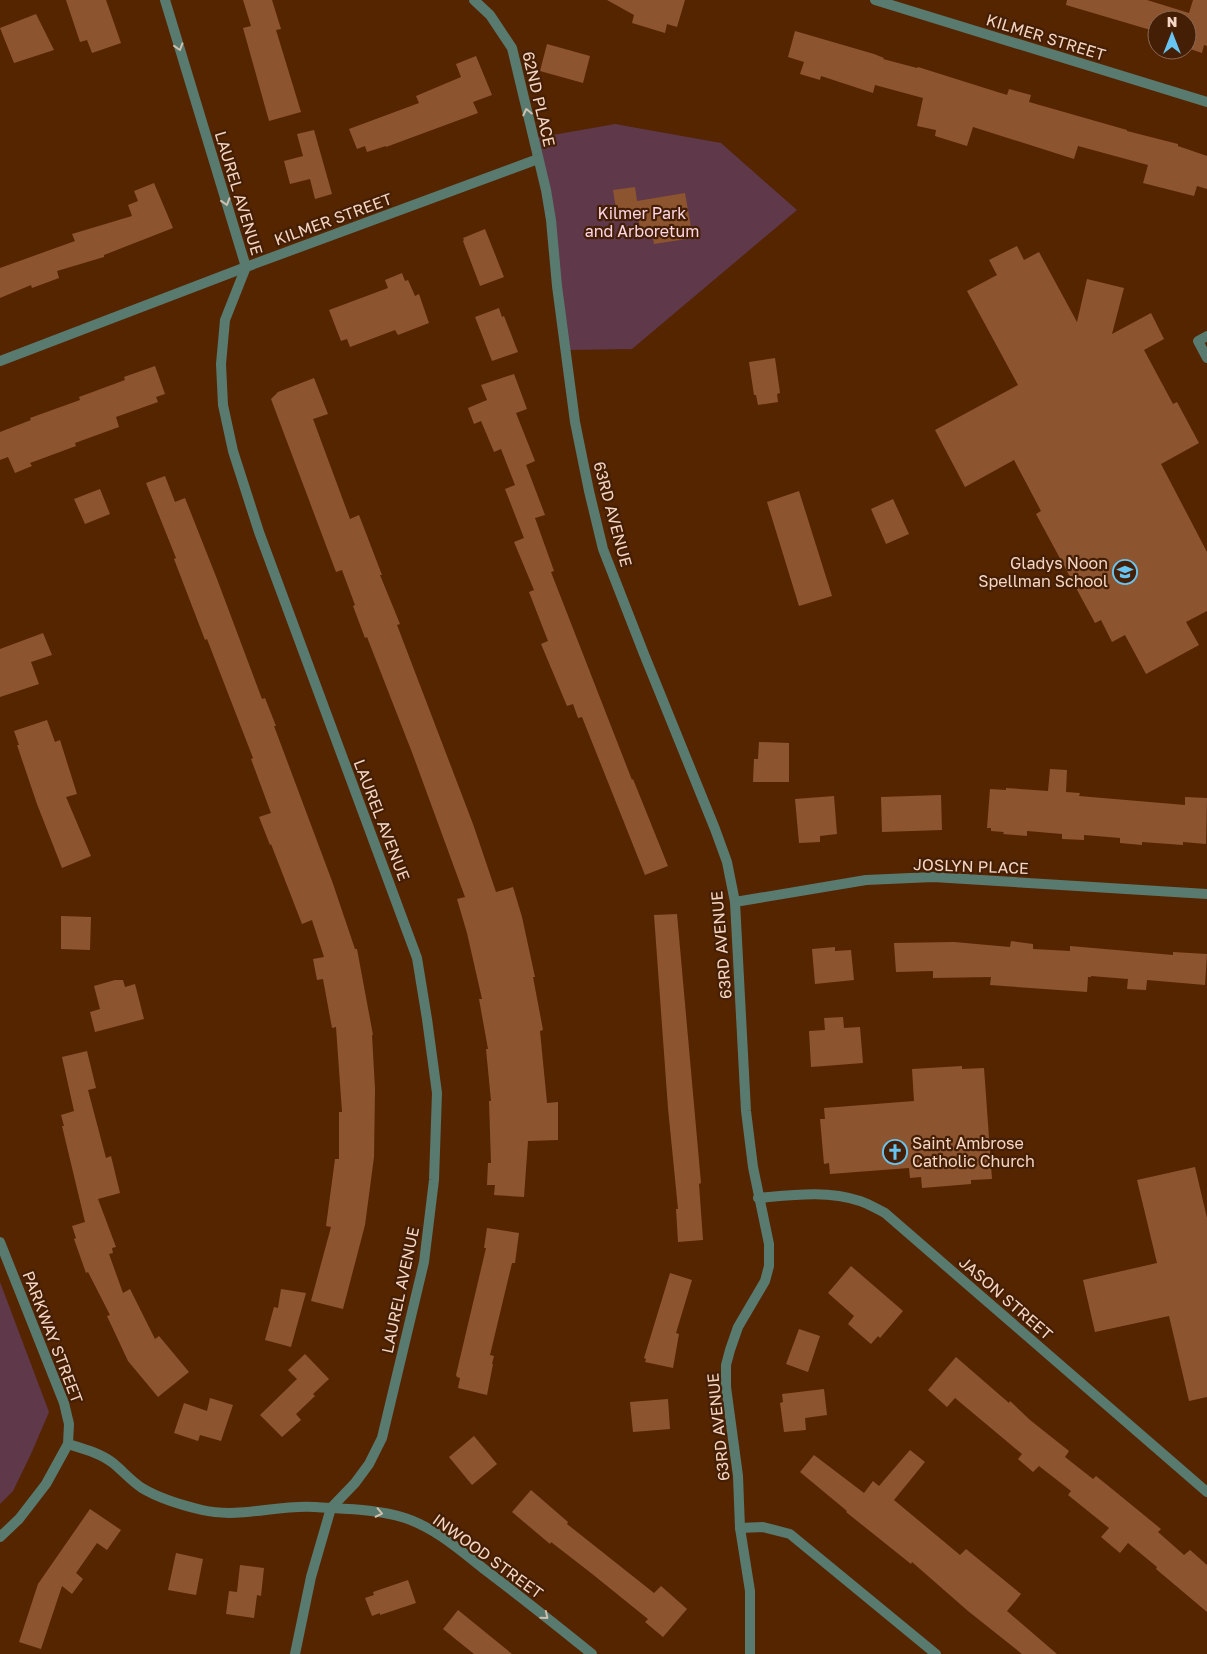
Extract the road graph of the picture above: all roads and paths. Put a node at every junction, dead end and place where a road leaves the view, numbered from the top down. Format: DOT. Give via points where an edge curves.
graph roads {
  1 [pos="165,0"];
  2 [pos="474,0"];
  3 [pos="875,0"];
  4 [pos="1207,102"];
  5 [pos="538,159"];
  6 [pos="246,267"];
  7 [pos="1207,336"];
  8 [pos="1207,358"];
  9 [pos="0,361"];
  10 [pos="1207,894"];
  11 [pos="735,902"];
  12 [pos="758,1198"];
  13 [pos="0,1242"];
  14 [pos="68,1444"];
  15 [pos="1207,1492"];
  16 [pos="331,1508"];
  17 [pos="740,1528"];
  18 [pos="0,1537"];
  19 [pos="295,1654"];
  20 [pos="592,1654"];
  21 [pos="750,1654"];
  22 [pos="936,1654"];
  1 -- 6 [label="street, LAUREL AVENUE, one-way"];
  5 -- 2 [label="street, 62ND PLACE, one-way" via="512,48 490,15"];
  3 -- 4 [label="street, KILMER STREET"];
  5 -- 6 [label="street, KILMER STREET"];
  5 -- 11 [label="street, 63RD AVENUE" via="551,220 575,422 604,549 718,837"];
  6 -- 9 [label="street, KILMER STREET"];
  6 -- 16 [label="street, LAUREL AVENUE" via="225,320 221,364 223,405 233,451 265,550 417,958 437,1093 434,1180 424,1262 382,1438 369,1464"];
  7 -- 8 [label="street" via="1198,341"];
  10 -- 11 [label="street, JOSLYN PLACE" via="933,877 866,880"];
  11 -- 12 [label="street, 63RD AVENUE" via="746,1111"];
  12 -- 15 [label="street, JASON STREET" via="835,1195 862,1201 885,1213"];
  12 -- 17 [label="street, 63RD AVENUE" via="769,1244 769,1266 738,1327 726,1365"];
  13 -- 14 [label="street, PARKWAY STREET" via="64,1403 69,1424"];
  14 -- 16 [label="street, INWOOD STREET" via="92,1451 112,1462 155,1496 205,1510 236,1513 290,1507"];
  14 -- 18 [label="street" via="46,1484 19,1519"];
  16 -- 19 [label="street, LAUREL AVENUE"];
  16 -- 20 [label="street, INWOOD STREET, one-way" via="405,1518 431,1530"];
  17 -- 21 [label="street, 63RD AVENUE" via="750,1591"];
  17 -- 22 [label="street" via="763,1527 790,1534"];
}
